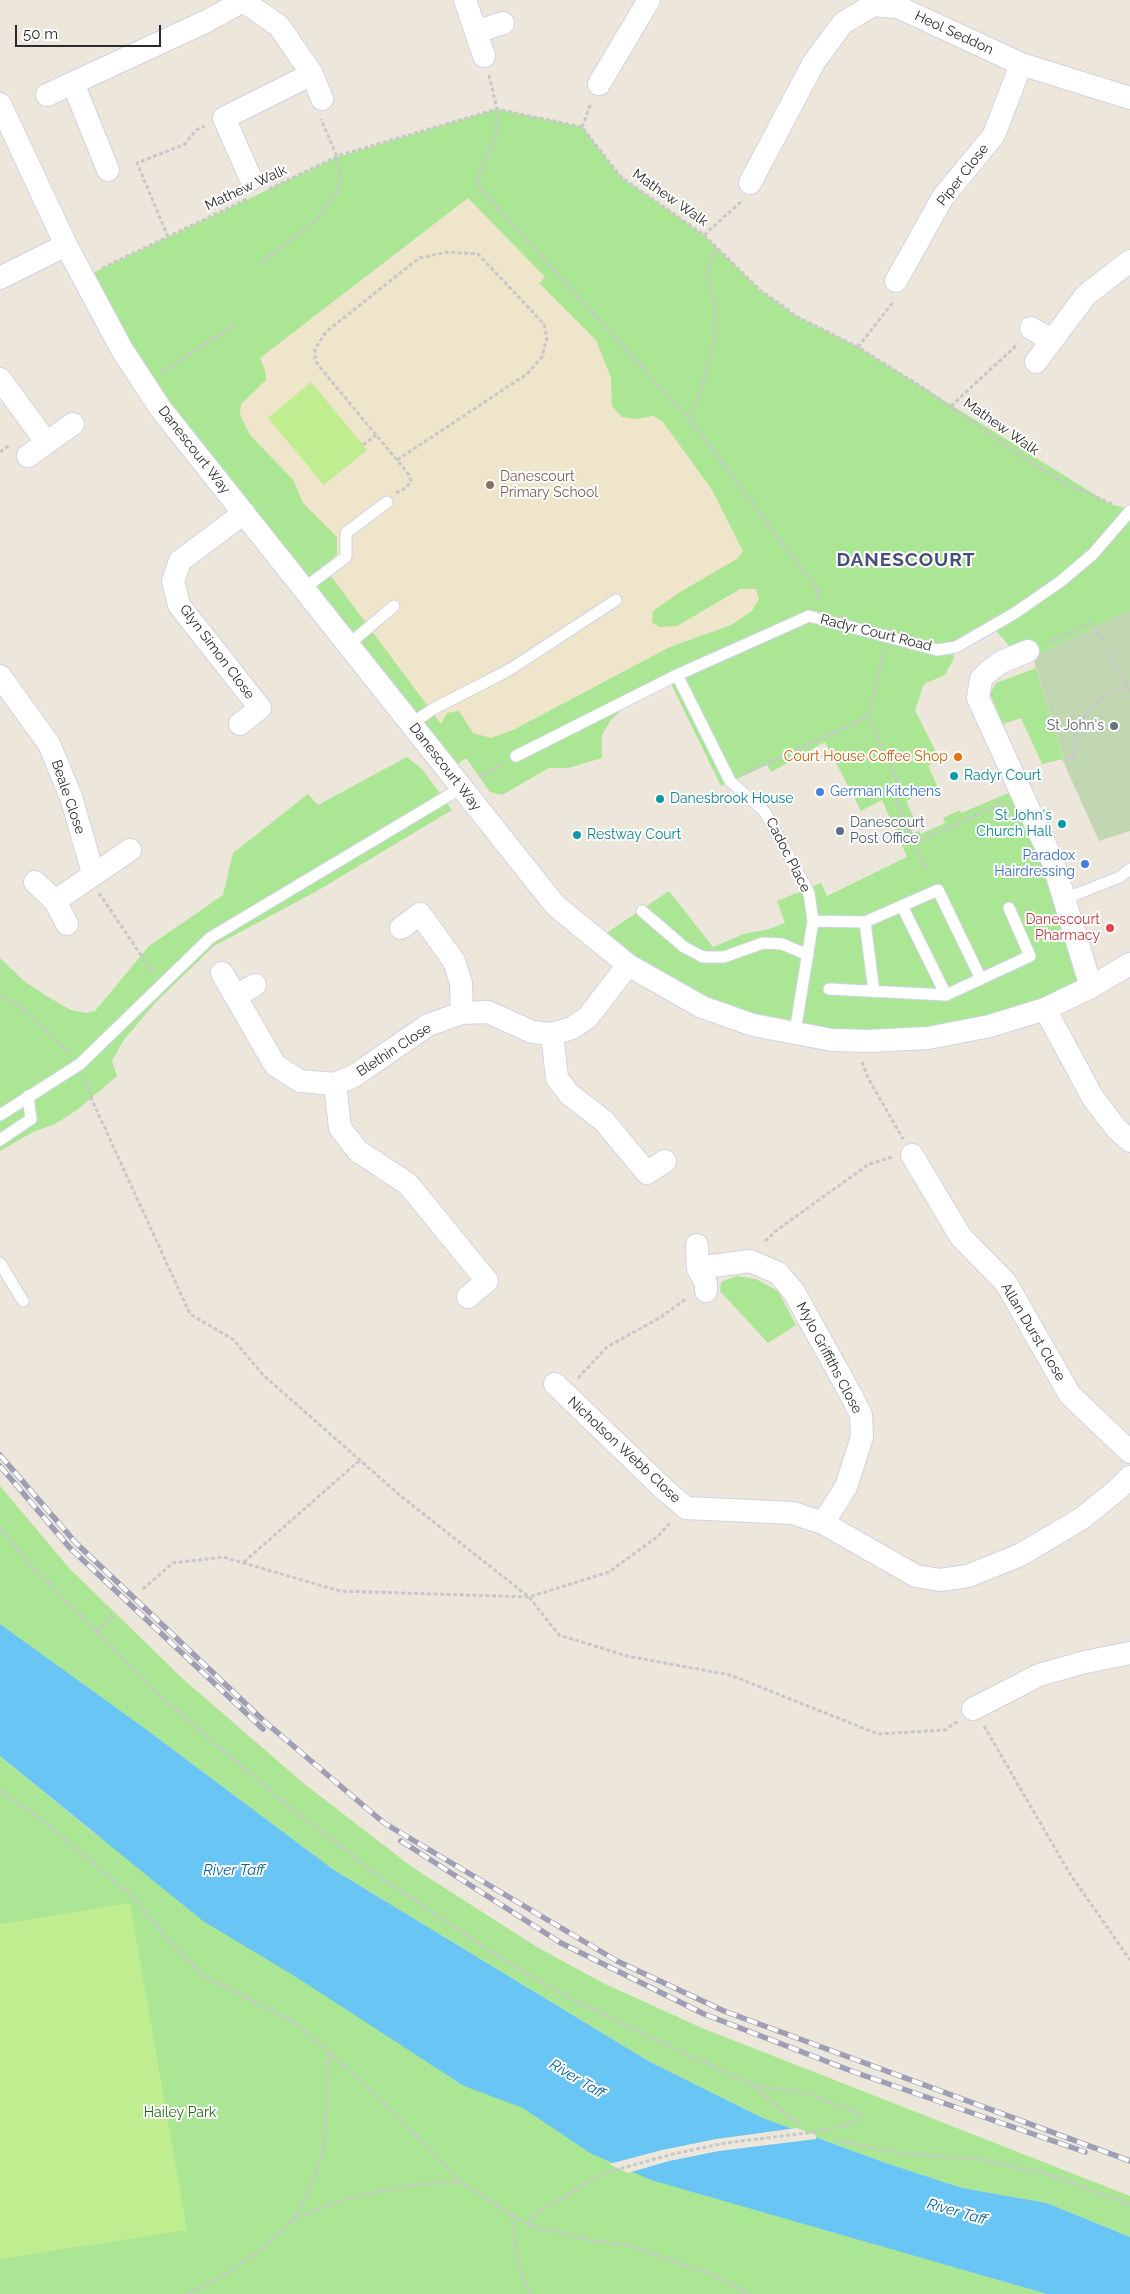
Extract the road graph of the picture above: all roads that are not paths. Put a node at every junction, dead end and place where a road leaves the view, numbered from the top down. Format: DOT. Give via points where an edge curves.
graph roads {
  1 [pos="464,0"];
  2 [pos="649,0"];
  3 [pos="243,1"];
  4 [pos="503,23"];
  5 [pos="476,32"];
  6 [pos="484,56"];
  7 [pos="1021,64"];
  8 [pos="312,74"];
  9 [pos="73,84"];
  10 [pos="599,84"];
  11 [pos="46,95"];
  12 [pos="1130,98"];
  13 [pos="322,99"];
  14 [pos="0,104"];
  15 [pos="108,170"];
  16 [pos="750,182"];
  17 [pos="255,189"];
  18 [pos="66,245"];
  19 [pos="1130,261"];
  20 [pos="0,278"];
  21 [pos="896,281"];
  22 [pos="1031,328"];
  23 [pos="1051,340"];
  24 [pos="1036,362"];
  25 [pos="0,379"];
  26 [pos="73,424"];
  27 [pos="46,443"];
  28 [pos="28,456"];
  29 [pos="387,502"];
  30 [pos="1127,509"];
  31 [pos="244,513"];
  32 [pos="303,589"];
  33 [pos="616,600"];
  34 [pos="394,606"];
  35 [pos="349,644"];
  36 [pos="1028,651"];
  37 [pos="677,675"];
  38 [pos="3,685"];
  39 [pos="240,724"];
  40 [pos="411,724"];
  41 [pos="516,756"];
  42 [pos="461,788"];
  43 [pos="130,850"];
  44 [pos="1130,869"];
  45 [pos="90,875"];
  46 [pos="35,882"];
  47 [pos="1064,899"];
  48 [pos="55,901"];
  49 [pos="902,906"];
  50 [pos="1009,908"];
  51 [pos="642,911"];
  52 [pos="813,921"];
  53 [pos="865,922"];
  54 [pos="67,924"];
  55 [pos="401,928"];
  56 [pos="808,955"];
  57 [pos="1130,964"];
  58 [pos="628,965"];
  59 [pos="222,973"];
  60 [pos="981,979"];
  61 [pos="255,985"];
  62 [pos="1091,987"];
  63 [pos="829,989"];
  64 [pos="874,992"];
  65 [pos="946,994"];
  66 [pos="236,996"];
  67 [pos="1045,1009"];
  68 [pos="462,1013"];
  69 [pos="795,1032"];
  70 [pos="552,1034"];
  71 [pos="335,1084"];
  72 [pos="28,1096"];
  73 [pos="0,1116"];
  74 [pos="0,1140"];
  75 [pos="1130,1140"];
  76 [pos="912,1155"];
  77 [pos="665,1162"];
  78 [pos="697,1245"];
  79 [pos="0,1263"];
  80 [pos="468,1297"];
  81 [pos="23,1301"];
  82 [pos="560,1389"];
  83 [pos="1130,1452"];
  84 [pos="1130,1476"];
  85 [pos="823,1523"];
  86 [pos="1130,1653"];
  87 [pos="973,1709"];
  1 -- 5 [label="street"];
  2 -- 10 [label="street"];
  3 -- 8 [label="street" via="279,26"];
  3 -- 9 [label="street"];
  4 -- 5 [label="street"];
  5 -- 6 [label="street"];
  7 -- 12 [label="street, Heol Seddon"];
  7 -- 16 [label="street, Heol Seddon" via="898,7 873,5 843,23 814,62"];
  7 -- 21 [label="street, Piper Close" via="994,135 942,197"];
  8 -- 13 [label="street"];
  8 -- 17 [label="street" via="224,118"];
  9 -- 11 [label="street"];
  9 -- 15 [label="street"];
  14 -- 18 [label="street, Danescourt Way"];
  18 -- 20 [label="street"];
  18 -- 31 [label="street, Danescourt Way" via="121,348 160,408"];
  19 -- 23 [label="street" via="1086,295"];
  22 -- 23 [label="street"];
  23 -- 24 [label="street"];
  25 -- 27 [label="street"];
  26 -- 27 [label="street"];
  27 -- 28 [label="street"];
  29 -- 32 [label="lane" via="346,533 346,557"];
  30 -- 37 [label="lane, Radyr Court Road" via="1092,554 1061,581 956,647 937,650 809,616"];
  31 -- 32 [label="street, Danescourt Way"];
  31 -- 39 [label="street, Glyn Simon Close" via="180,561 173,581 179,605 260,708"];
  32 -- 35 [label="street, Danescourt Way"];
  33 -- 40 [label="lane" via="509,670 433,709"];
  34 -- 35 [label="lane"];
  35 -- 40 [label="street, Danescourt Way"];
  36 -- 47 [label="street" via="998,654 981,679 978,698 1053,862"];
  37 -- 41 [label="lane, Radyr Court Road"];
  37 -- 52 [label="lane, Cadoc Place" via="730,781 765,812 809,893"];
  38 -- 45 [label="street, Beale Close" via="48,744 71,797"];
  40 -- 42 [label="street, Danescourt Way"];
  42 -- 58 [label="street, Danescourt Way" via="555,905"];
  42 -- 72 [label="lane" via="210,938 80,1064"];
  43 -- 45 [label="street"];
  44 -- 47 [label="lane" via="1120,877"];
  45 -- 48 [label="street"];
  46 -- 48 [label="street"];
  47 -- 62 [label="street"];
  48 -- 54 [label="street"];
  49 -- 53 [label="lane"];
  49 -- 60 [label="lane" via="938,890"];
  49 -- 65 [label="lane"];
  50 -- 60 [label="lane" via="1030,956"];
  51 -- 56 [label="lane" via="684,947 703,957 724,957 763,944 782,944"];
  52 -- 53 [label="lane"];
  52 -- 56 [label="lane, Cadoc Place"];
  53 -- 64 [label="lane"];
  55 -- 68 [label="street" via="420,914 454,961 461,983"];
  56 -- 69 [label="lane, Cadoc Place"];
  57 -- 62 [label="street, Danescourt Way"];
  58 -- 69 [label="street, Danescourt Way" via="702,1007 753,1025"];
  58 -- 70 [label="street, Blethin Close" via="586,1018 572,1028"];
  59 -- 66 [label="street, Blethin Close"];
  60 -- 65 [label="lane"];
  61 -- 66 [label="street"];
  62 -- 67 [label="street, Danescourt Way"];
  63 -- 64 [label="lane"];
  64 -- 65 [label="lane"];
  66 -- 71 [label="street, Blethin Close" via="275,1065 300,1081"];
  67 -- 69 [label="street, Danescourt Way" via="990,1026 928,1038 832,1040"];
  67 -- 75 [label="street" via="1093,1098 1116,1128"];
  68 -- 70 [label="street, Blethin Close" via="488,1012 532,1032"];
  68 -- 71 [label="street, Blethin Close" via="428,1025 354,1076"];
  70 -- 77 [label="street" via="557,1078 569,1094 604,1121 648,1173"];
  71 -- 80 [label="street" via="340,1128 358,1151 408,1184 487,1281"];
  72 -- 73 [label="lane"];
  72 -- 74 [label="lane" via="31,1119"];
  76 -- 83 [label="street, Allan Durst Close" via="961,1237 1006,1283 1070,1395"];
  78 -- 85 [label="street, Mylo Griffiths Close" via="704,1281 750,1261 778,1273 794,1292 861,1415 862,1437 846,1487"];
  79 -- 81 [label="lane"];
  82 -- 85 [label="street, Nicholson Webb Close" via="686,1508 793,1513"];
  84 -- 85 [label="street, Nicholson Webb Close" via="1118,1490 1081,1519 1020,1555 968,1576 940,1580 916,1576"];
  86 -- 87 [label="street" via="1039,1674"];
}
